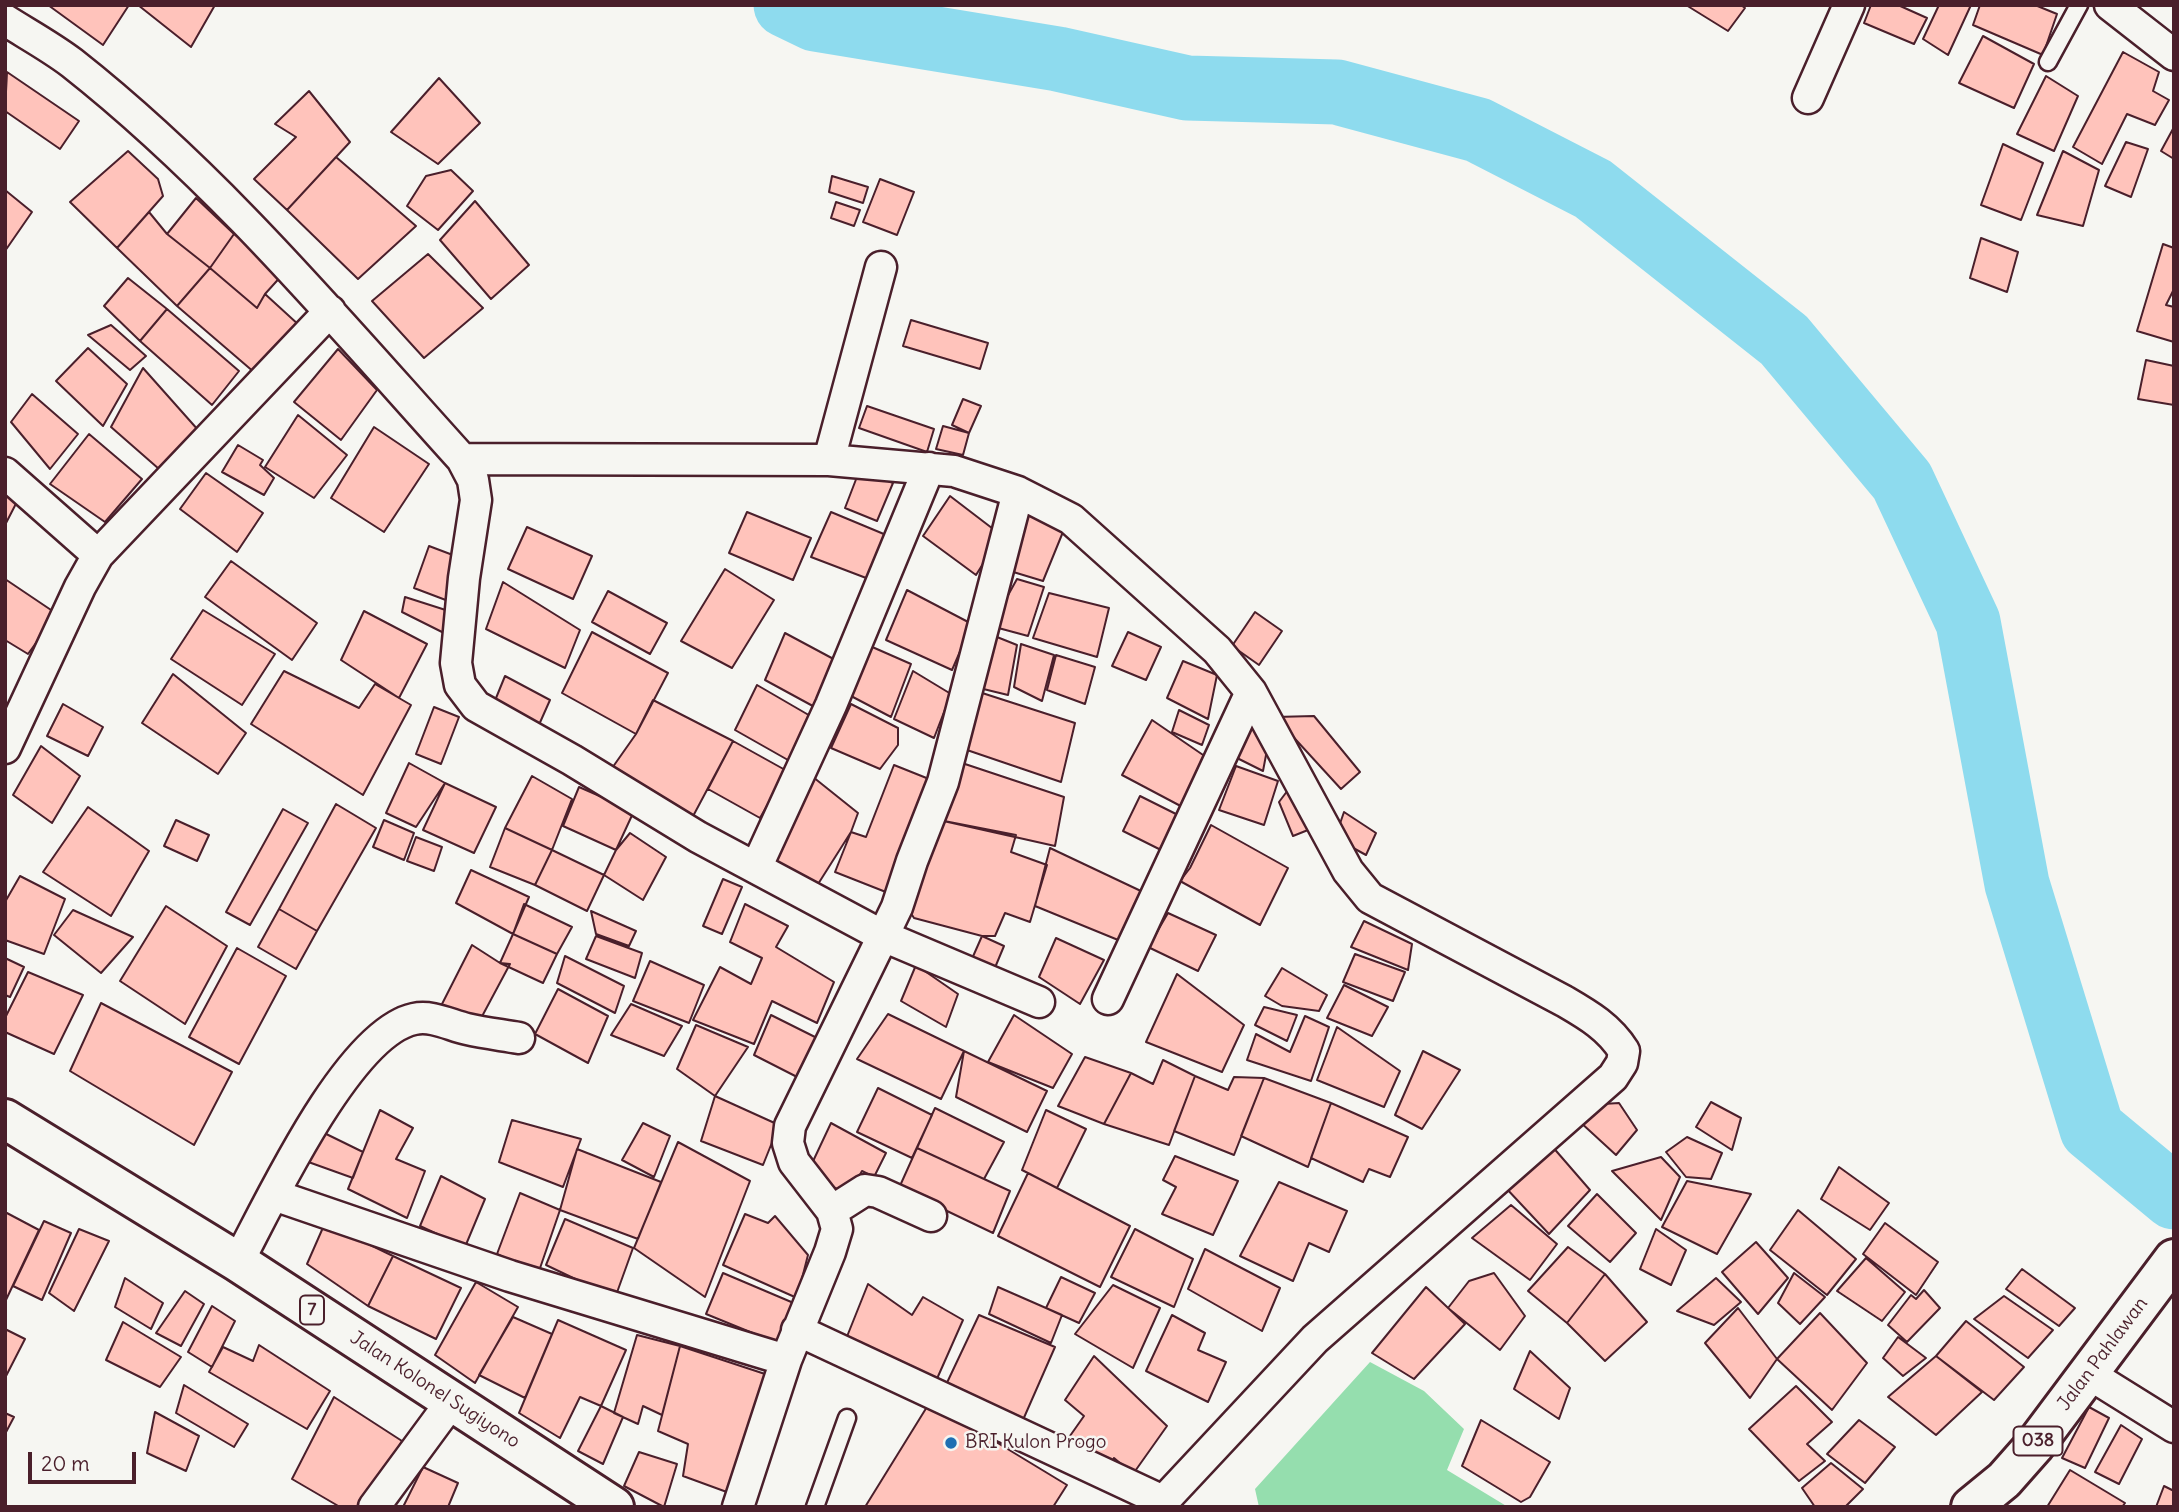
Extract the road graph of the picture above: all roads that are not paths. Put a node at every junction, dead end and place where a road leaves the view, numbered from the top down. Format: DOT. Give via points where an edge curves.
graph roads {
  1 [pos="1849,5"];
  2 [pos="2079,5"];
  3 [pos="2110,5"];
  4 [pos="5,20"];
  5 [pos="2174,55"];
  6 [pos="2048,62"];
  7 [pos="1808,98"];
  8 [pos="881,267"];
  9 [pos="330,311"];
  10 [pos="462,459"];
  11 [pos="828,460"];
  12 [pos="929,468"];
  13 [pos="5,473"];
  14 [pos="1018,492"];
  15 [pos="98,555"];
  16 [pos="1251,692"];
  17 [pos="5,748"];
  18 [pos="756,868"];
  19 [pos="883,936"];
  20 [pos="1108,999"];
  21 [pos="1039,1002"];
  22 [pos="520,1038"];
  23 [pos="5,1119"];
  24 [pos="274,1195"];
  25 [pos="832,1212"];
  26 [pos="931,1216"];
  27 [pos="2174,1259"];
  28 [pos="238,1262"];
  29 [pos="797,1329"];
  30 [pos="786,1360"];
  31 [pos="2091,1370"];
  32 [pos="452,1401"];
  33 [pos="847,1418"];
  34 [pos="2174,1427"];
  35 [pos="603,1504"];
  36 [pos="1161,1504"];
  37 [pos="374,1507"];
  38 [pos="738,1507"];
  39 [pos="815,1507"];
  40 [pos="1971,1507"];
  1 -- 7 [label="street"];
  2 -- 6 [label="lane"];
  3 -- 5 [label="street"];
  4 -- 9 [label="street" via="70,62 140,121 212,187"];
  8 -- 11 [label="street"];
  9 -- 10 [label="street"];
  9 -- 15 [label="street"];
  10 -- 11 [label="street"];
  10 -- 18 [label="street" via="473,480 476,500 456,663 460,685 476,706"];
  11 -- 12 [label="street"];
  12 -- 14 [label="street" via="954,471"];
  12 -- 18 [label="street" via="831,705"];
  13 -- 15 [label="street"];
  14 -- 16 [label="street" via="1071,519 1113,555 1217,650"];
  14 -- 19 [label="street" via="943,782"];
  15 -- 17 [label="street"];
  16 -- 20 [label="street"];
  16 -- 36 [label="street" via="1348,871 1370,898 1595,1018 1624,1051 1613,1077 1315,1339"];
  18 -- 19 [label="street"];
  19 -- 21 [label="street"];
  19 -- 25 [label="street" via="790,1126 788,1143 794,1162"];
  22 -- 24 [label="street" via="423,1018 400,1024 364,1052 330,1094"];
  23 -- 28 [label="main road, Jalan Kolonel Sugiyono / 7"];
  24 -- 28 [label="street"];
  24 -- 30 [label="street" via="510,1276"];
  25 -- 26 [label="street" via="865,1190"];
  25 -- 29 [label="street" via="837,1229"];
  27 -- 31 [label="main road, Jalan Pahlawan / 038"];
  28 -- 32 [label="main road, Jalan Kolonel Sugiyono / 7"];
  29 -- 30 [label="street"];
  29 -- 36 [label="street"];
  30 -- 38 [label="street"];
  31 -- 34 [label="street"];
  31 -- 40 [label="main road, Jalan Pahlawan / 038" via="2034,1446 2004,1480"];
  32 -- 35 [label="main road, Jalan Kolonel Sugiyono / 7"];
  32 -- 37 [label="street"];
  33 -- 39 [label="lane"];
}
